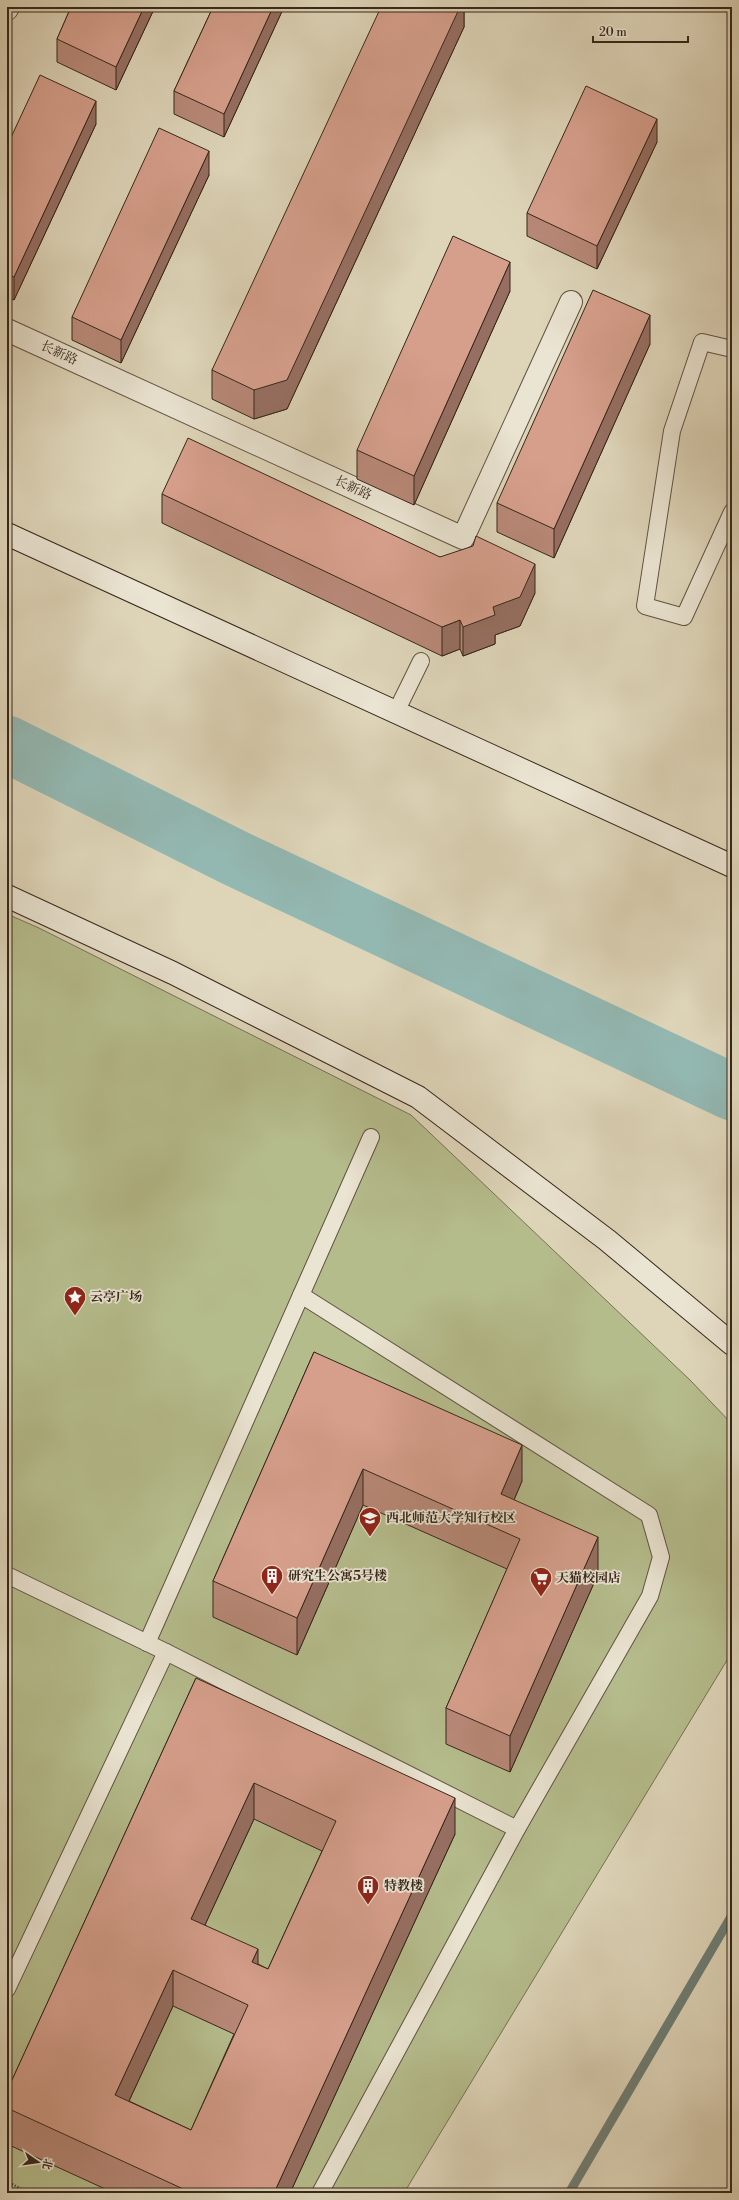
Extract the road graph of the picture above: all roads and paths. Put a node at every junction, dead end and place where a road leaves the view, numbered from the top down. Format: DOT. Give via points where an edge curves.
graph roads {
  1 [pos="571,302"];
  2 [pos="7,330"];
  3 [pos="732,349"];
  4 [pos="732,512"];
  5 [pos="7,534"];
  6 [pos="420,661"];
  7 [pos="396,712"];
  8 [pos="732,866"];
  9 [pos="7,896"];
  10 [pos="371,1137"];
  11 [pos="301,1295"];
  12 [pos="732,1344"];
  13 [pos="7,1575"];
  14 [pos="147,1643"];
  15 [pos="166,1652"];
  16 [pos="518,1829"];
  17 [pos="7,1989"];
  18 [pos="7,2181"];
  19 [pos="28,2193"];
  20 [pos="320,2193"];
  1 -- 2 [label="street, 长新路" via="463,538"];
  3 -- 4 [label="lane" via="702,342 674,424 645,606 684,617"];
  5 -- 7 [label="street"];
  6 -- 7 [label="lane"];
  7 -- 8 [label="street"];
  9 -- 12 [label="street" via="173,973 418,1097 607,1240"];
  10 -- 11 [label="lane"];
  11 -- 14 [label="lane"];
  11 -- 16 [label="lane" via="649,1515 661,1557 650,1596"];
  13 -- 14 [label="lane"];
  14 -- 15 [label="lane"];
  15 -- 16 [label="lane"];
  15 -- 17 [label="lane"];
  16 -- 20 [label="lane"];
  18 -- 19 [label="path"];
}
